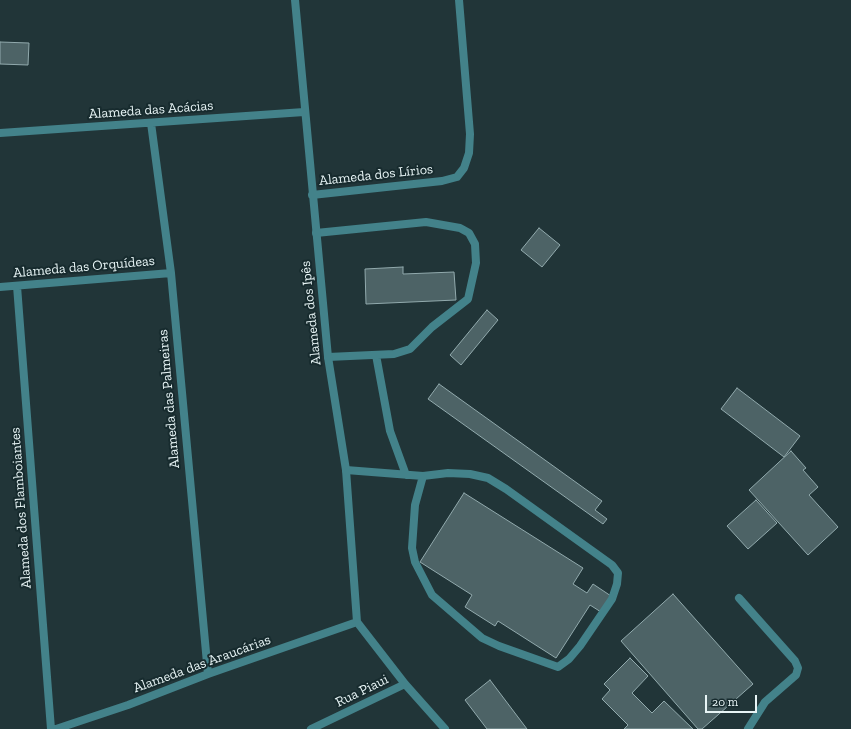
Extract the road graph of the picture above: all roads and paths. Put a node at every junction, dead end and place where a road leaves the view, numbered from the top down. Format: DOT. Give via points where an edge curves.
graph roads {
  1 [pos="295,0"];
  2 [pos="459,0"];
  3 [pos="304,112"];
  4 [pos="150,123"];
  5 [pos="0,133"];
  6 [pos="312,194"];
  7 [pos="316,233"];
  8 [pos="171,273"];
  9 [pos="17,286"];
  10 [pos="0,287"];
  11 [pos="376,355"];
  12 [pos="328,357"];
  13 [pos="346,470"];
  14 [pos="406,475"];
  15 [pos="423,476"];
  16 [pos="739,598"];
  17 [pos="357,622"];
  18 [pos="208,674"];
  19 [pos="406,684"];
  20 [pos="330,721"];
  21 [pos="51,729"];
  22 [pos="56,729"];
  23 [pos="311,729"];
  24 [pos="334,729"];
  25 [pos="445,729"];
  26 [pos="748,729"];
  1 -- 3 [label="street, Alameda dos Ipês"];
  2 -- 6 [label="street, Alameda dos Lírios" via="470,134 469,153 464,168 457,177 442,181"];
  3 -- 4 [label="street, Alameda das Acácias"];
  3 -- 6 [label="street, Alameda dos Ipês"];
  4 -- 5 [label="street, Alameda das Acácias"];
  4 -- 8 [label="street, Alameda das Palmeiras"];
  6 -- 7 [label="street, Alameda dos Ipês"];
  7 -- 11 [label="street" via="426,222 460,228 469,234 475,244 476,264 468,299 432,327 410,349 394,354"];
  7 -- 12 [label="street, Alameda dos Ipês"];
  8 -- 9 [label="street, Alameda das Orquídeas"];
  8 -- 18 [label="street, Alameda das Palmeiras"];
  9 -- 10 [label="street, Alameda das Orquídeas"];
  9 -- 21 [label="street, Alameda dos Flamboiantes"];
  11 -- 12 [label="street"];
  11 -- 14 [label="street" via="390,431"];
  12 -- 13 [label="street, Alameda dos Ipês"];
  13 -- 14 [label="street"];
  13 -- 17 [label="street, Alameda dos Ipês"];
  14 -- 15 [label="street"];
  15 -- 15 [label="street" via="415,505 412,548 415,562 432,595 482,638 499,646 558,667 569,659 612,599 618,573 612,565 488,478 448,473"];
  16 -- 26 [label="street" via="795,661 798,668 796,675 765,702"];
  17 -- 18 [label="street, Alameda das Araucárias"];
  17 -- 19 [label="street"];
  18 -- 22 [label="street, Alameda das Araucárias"];
  19 -- 20 [label="street, Rua Piaui"];
  19 -- 25 [label="street"];
  20 -- 23 [label="street, Rua Piaui"];
  20 -- 24 [label="street, Rua Piaui"];
}
